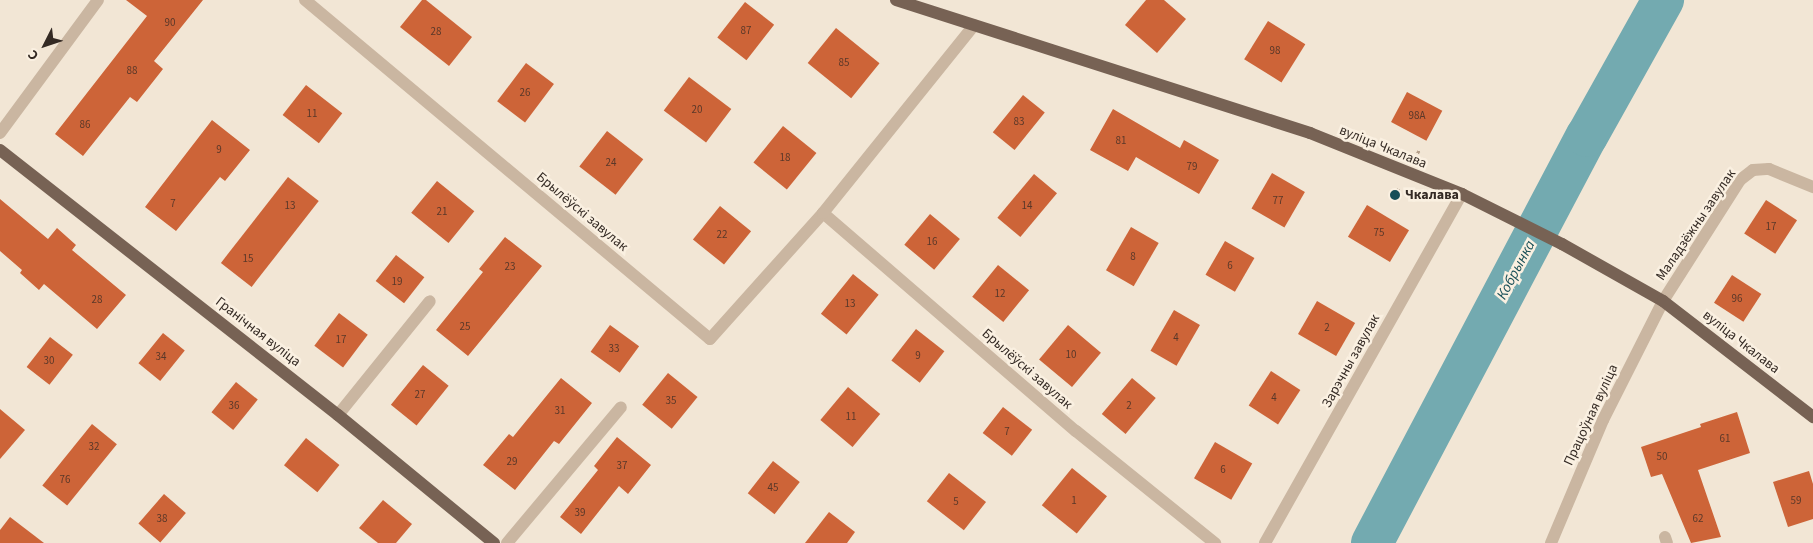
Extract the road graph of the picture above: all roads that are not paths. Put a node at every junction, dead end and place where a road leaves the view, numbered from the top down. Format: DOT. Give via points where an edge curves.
graph roads {
  1 [pos="98,0"];
  2 [pos="305,0"];
  3 [pos="896,0"];
  4 [pos="974,25"];
  5 [pos="0,133"];
  6 [pos="0,150"];
  7 [pos="1813,186"];
  8 [pos="1462,194"];
  9 [pos="823,213"];
  10 [pos="430,301"];
  11 [pos="1663,301"];
  12 [pos="621,407"];
  13 [pos="338,415"];
  14 [pos="1813,417"];
  15 [pos="494,543"];
  16 [pos="507,543"];
  17 [pos="1215,543"];
  18 [pos="1265,543"];
  19 [pos="1551,543"];
  1 -- 5 [label="street"];
  2 -- 9 [label="street, Брылёўскі завулак" via="710,339"];
  3 -- 4 [label="main road, вуліца Чкалава"];
  4 -- 8 [label="main road, вуліца Чкалава" via="1310,133"];
  4 -- 9 [label="street, Брылёўскі завулак"];
  6 -- 13 [label="main road, Гранічная вуліца"];
  7 -- 11 [label="street, Маладзёжны завулак" via="1769,169 1752,170 1740,180"];
  8 -- 11 [label="main road, вуліца Чкалава" via="1512,217"];
  8 -- 18 [label="street, Зарэчны завулак"];
  9 -- 17 [label="street, Брылёўскі завулак" via="1076,431"];
  10 -- 13 [label="street"];
  11 -- 14 [label="main road, вуліца Чкалава"];
  11 -- 19 [label="street, Працоўная вуліца" via="1603,420"];
  12 -- 16 [label="street"];
  13 -- 15 [label="main road, Гранічная вуліца"];
}
